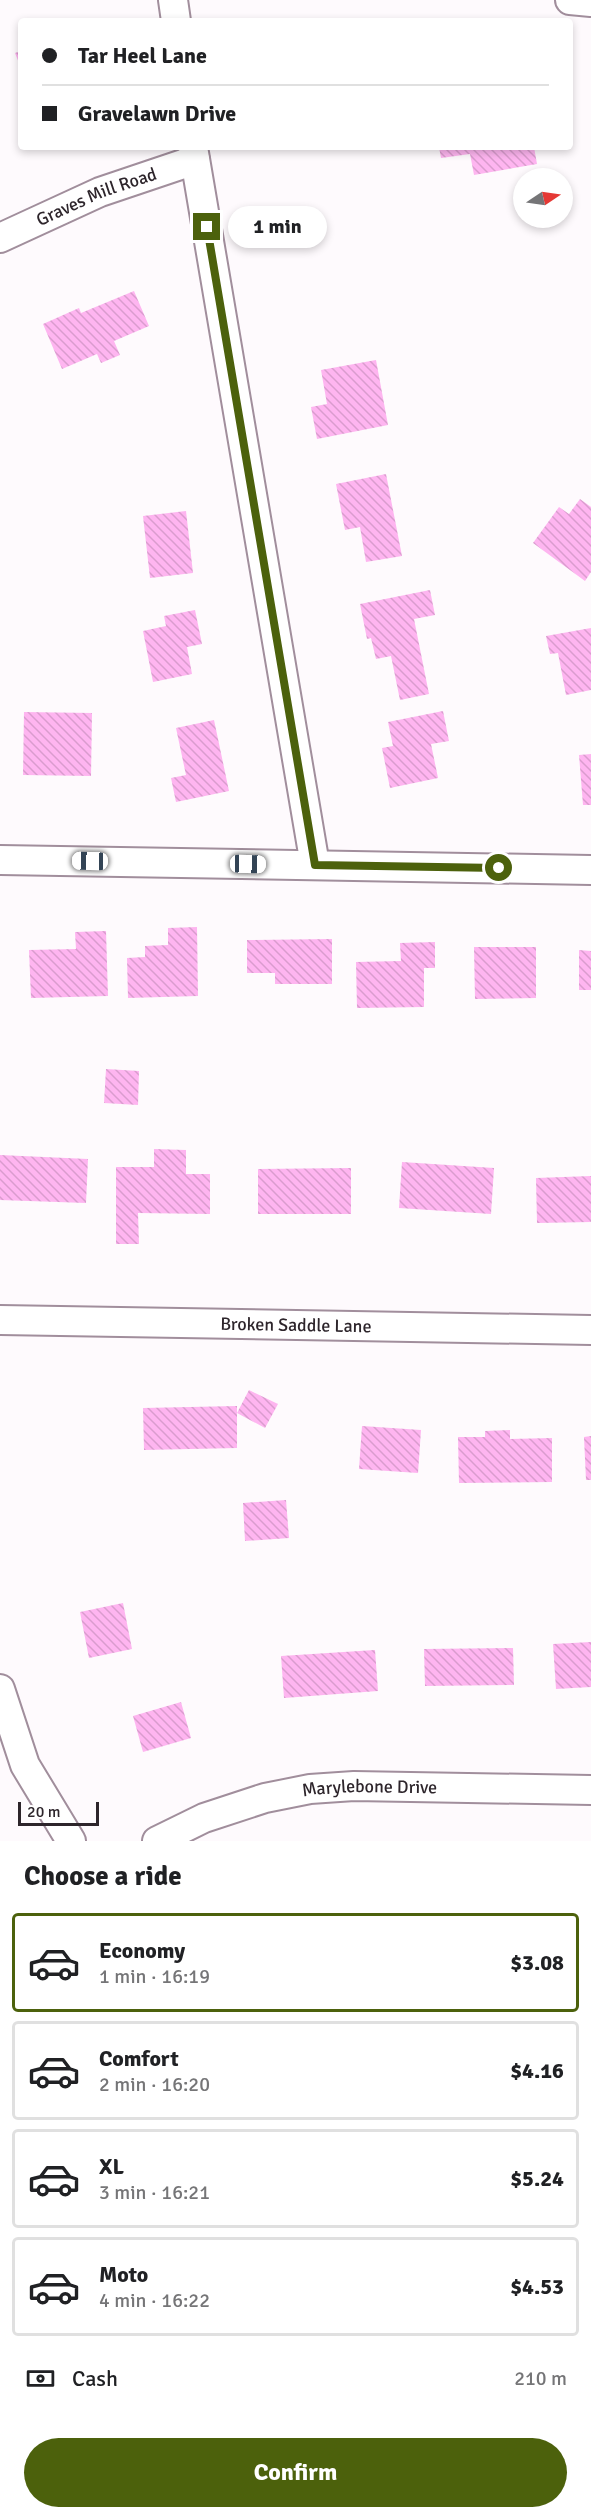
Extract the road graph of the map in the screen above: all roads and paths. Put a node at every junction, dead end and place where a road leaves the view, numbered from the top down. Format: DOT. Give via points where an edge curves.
graph roads {
  1 [pos="173,0"];
  2 [pos="570,0"];
  3 [pos="591,2"];
  4 [pos="176,18"];
  5 [pos="194,153"];
  6 [pos="0,238"];
  7 [pos="0,860"];
  8 [pos="315,865"];
  9 [pos="591,870"];
  10 [pos="1,1324"];
  11 [pos="591,1330"];
  12 [pos="0,1689"];
  13 [pos="591,1790"];
  14 [pos="71,1841"];
  15 [pos="157,1841"];
  1 -- 4 [label="street"];
  2 -- 3 [label="street"];
  5 -- 6 [label="street, Graves Mill Road"];
  5 -- 8 [label="street"];
  7 -- 8 [label="street"];
  8 -- 9 [label="street"];
  10 -- 11 [label="street, Broken Saddle Lane"];
  12 -- 14 [label="street" via="25,1765"];
  13 -- 15 [label="street, Marylebone Drive" via="354,1786 310,1790 265,1798 204,1818"];
}
